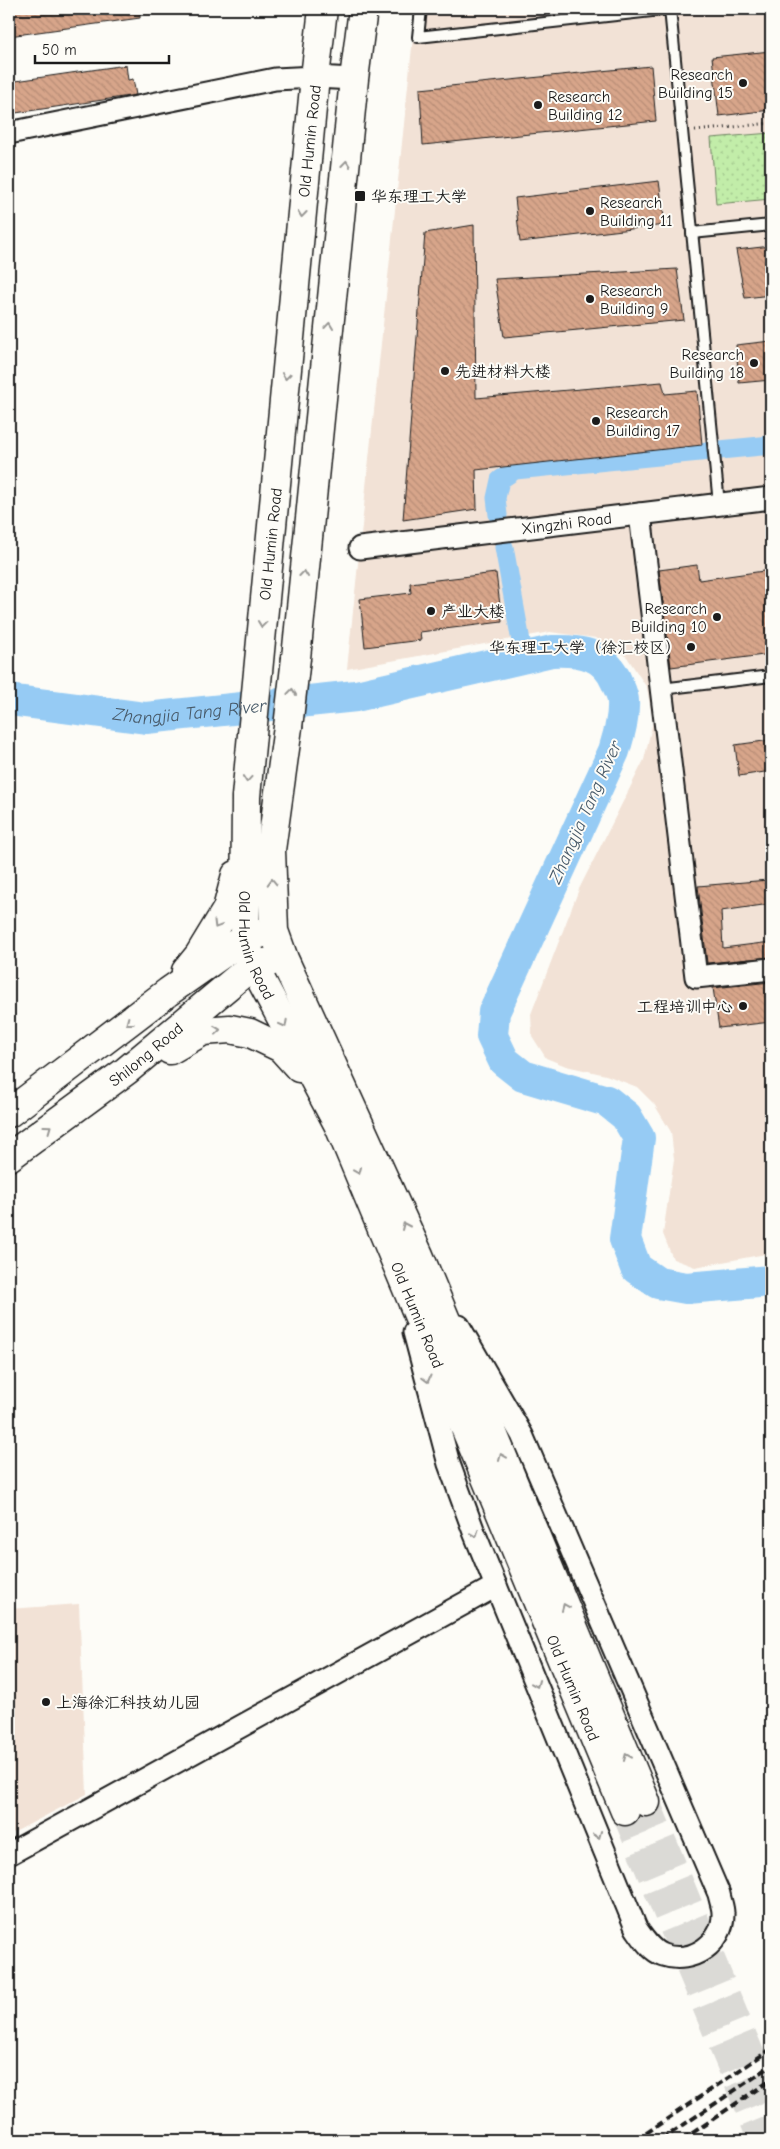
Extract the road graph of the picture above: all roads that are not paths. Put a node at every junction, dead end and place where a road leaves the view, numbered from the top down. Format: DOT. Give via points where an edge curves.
graph roads {
  1 [pos="323,9"];
  2 [pos="363,9"];
  3 [pos="421,9"];
  4 [pos="670,9"];
  5 [pos="315,77"];
  6 [pos="354,79"];
  7 [pos="9,133"];
  8 [pos="771,224"];
  9 [pos="692,233"];
  10 [pos="771,498"];
  11 [pos="719,504"];
  12 [pos="640,514"];
  13 [pos="360,548"];
  14 [pos="771,676"];
  15 [pos="661,689"];
  16 [pos="246,847"];
  17 [pos="274,931"];
  18 [pos="245,938"];
  19 [pos="284,959"];
  20 [pos="252,965"];
  21 [pos="771,968"];
  22 [pos="168,992"];
  23 [pos="126,1071"];
  24 [pos="9,1113"];
  25 [pos="339,1126"];
  26 [pos="9,1156"];
  27 [pos="408,1260"];
  28 [pos="496,1586"];
  29 [pos="635,1806"];
  30 [pos="9,1854"];
  1 -- 5 [label="main road, Old Humin Road"];
  2 -- 6 [label="main road, Old Humin Road"];
  3 -- 4 [label="lane" via="418,36"];
  4 -- 9 [label="lane"];
  5 -- 6 [label="street"];
  5 -- 7 [label="street" via="275,78"];
  5 -- 16 [label="main road, Old Humin Road, one-way" via="258,660 246,797"];
  17 -- 6 [label="main road, Old Humin Road, one-way, bridge" via="270,850 296,658"];
  8 -- 9 [label="lane"];
  9 -- 11 [label="lane"];
  10 -- 11 [label="street, Xingzhi Road"];
  11 -- 12 [label="street, Xingzhi Road"];
  12 -- 13 [label="street, Xingzhi Road"];
  12 -- 15 [label="street"];
  14 -- 15 [label="lane"];
  15 -- 21 [label="street" via="696,977"];
  16 -- 18 [label="main road, Old Humin Road"];
  16 -- 22 [label="main road, one-way" via="226,909 199,955"];
  17 -- 18 [label="main road, Shilong Road"];
  17 -- 19 [label="main road, Old Humin Road"];
  18 -- 20 [label="main road, Old Humin Road"];
  18 -- 22 [label="main road, Shilong Road"];
  19 -- 20 [label="main road, Shilong Road"];
  27 -- 19 [label="main road, Old Humin Road, one-way"];
  20 -- 23 [label="main road, Shilong Road"];
  20 -- 25 [label="main road, Old Humin Road, one-way"];
  22 -- 24 [label="main road, Shilong Road, one-way"];
  23 -- 25 [label="main road, one-way" via="203,1031 230,1028 250,1032 281,1048"];
  26 -- 23 [label="main road, Shilong Road, one-way"];
  25 -- 27 [label="main road, Old Humin Road, one-way"];
  27 -- 28 [label="street, one-way" via="449,1464"];
  28 -- 27 [label="street, one-way" via="636,1928 646,1943 663,1955 681,1957 698,1954 712,1943 722,1928 724,1912 719,1894 522,1435"];
  27 -- 29 [label="main road, Old Humin Road"];
  28 -- 30 [label="street"];
}
